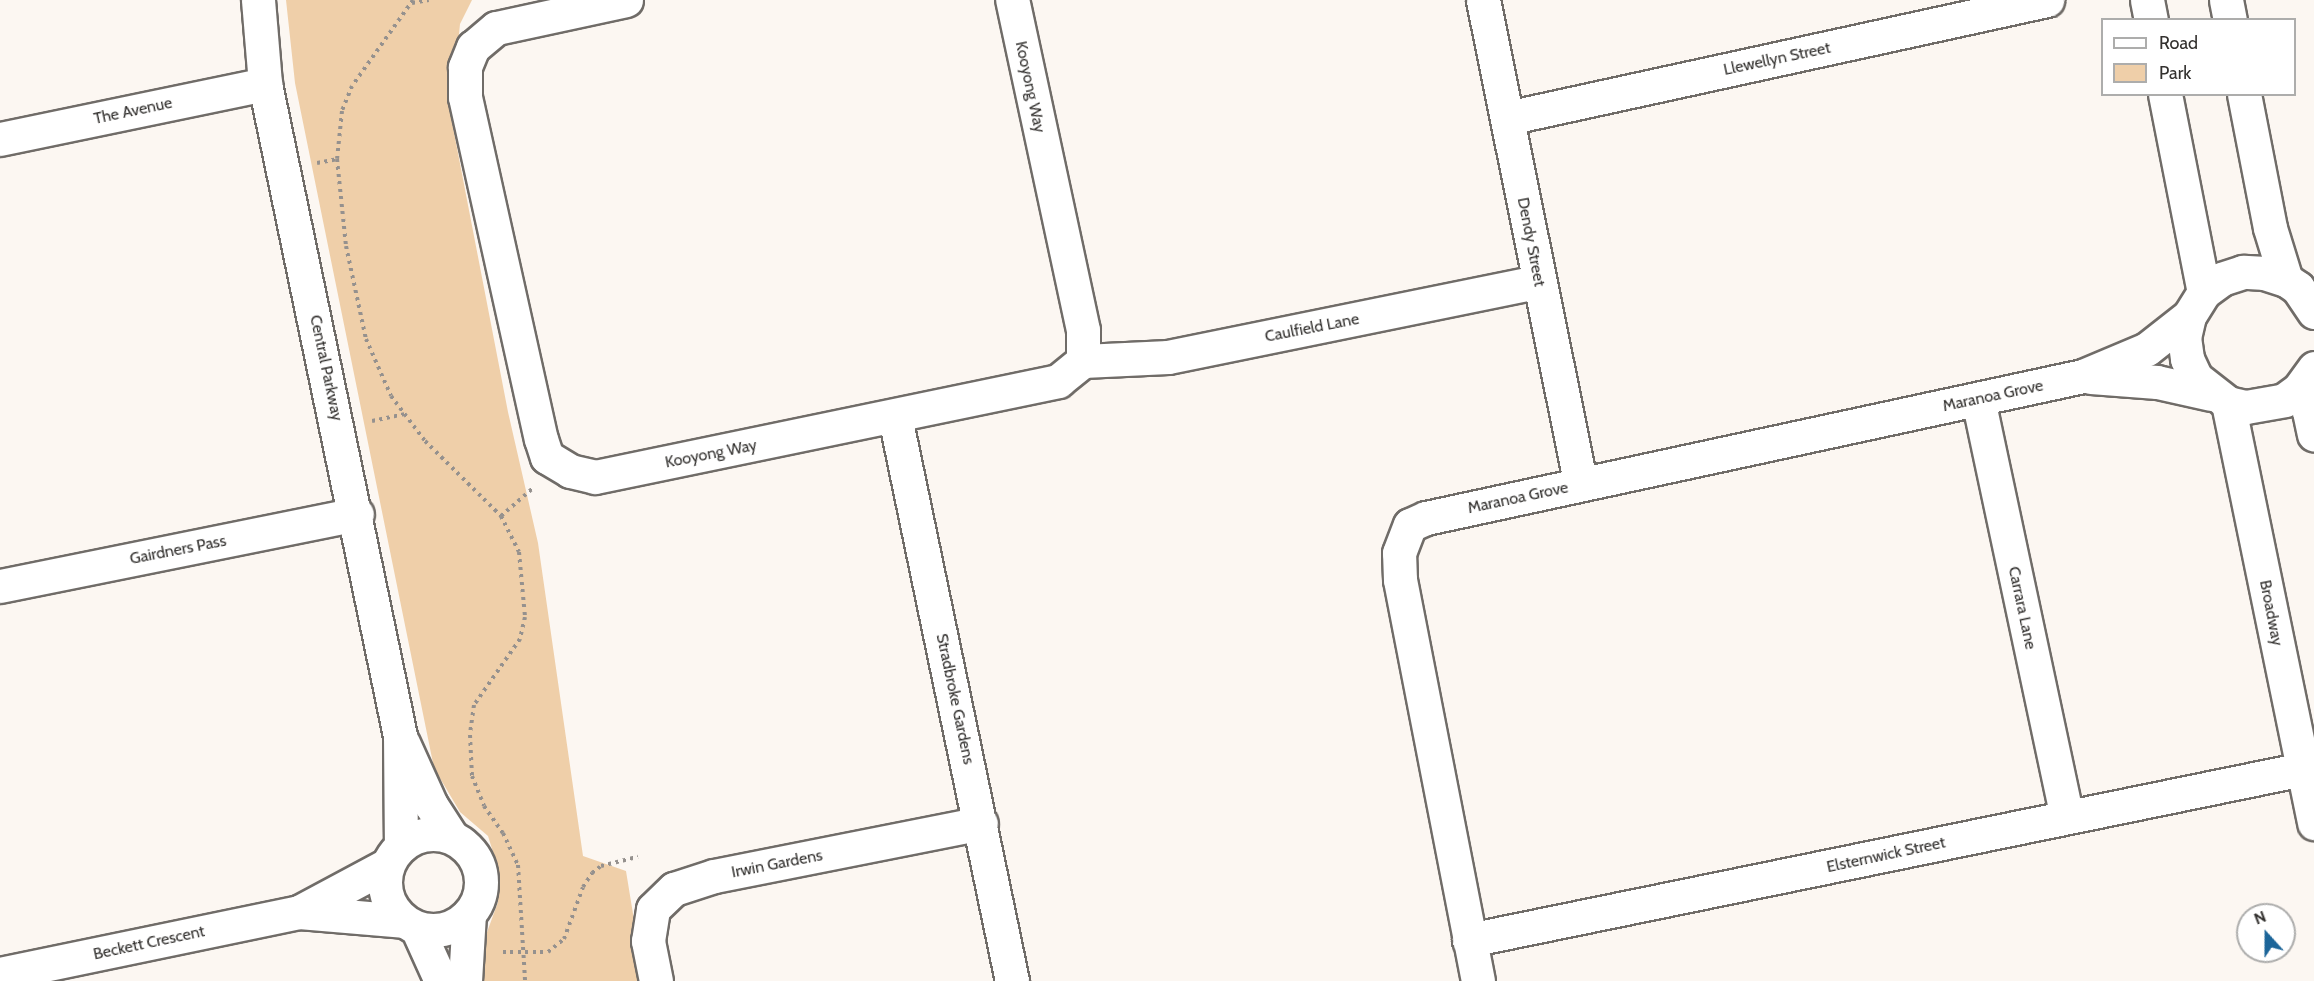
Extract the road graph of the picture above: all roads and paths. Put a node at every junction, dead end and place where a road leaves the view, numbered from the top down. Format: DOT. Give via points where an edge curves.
graph roads {
  1 [pos="258,0"];
  2 [pos="429,0"];
  3 [pos="626,0"];
  4 [pos="1012,0"];
  5 [pos="1483,0"];
  6 [pos="2047,0"];
  7 [pos="2147,0"];
  8 [pos="2226,0"];
  9 [pos="412,2"];
  10 [pos="2151,18"];
  11 [pos="2230,18"];
  12 [pos="265,84"];
  13 [pos="2165,96"];
  14 [pos="2244,96"];
  15 [pos="1507,118"];
  16 [pos="0,139"];
  17 [pos="1538,282"];
  18 [pos="2303,293"];
  19 [pos="2196,304"];
  20 [pos="1083,361"];
  21 [pos="2313,371"];
  22 [pos="2083,376"];
  23 [pos="2219,398"];
  24 [pos="1978,399"];
  25 [pos="895,417"];
  26 [pos="2314,434"];
  27 [pos="1581,484"];
  28 [pos="357,514"];
  29 [pos="0,586"];
  30 [pos="400,736"];
  31 [pos="2303,769"];
  32 [pos="2067,817"];
  33 [pos="981,823"];
  34 [pos="2314,823"];
  35 [pos="452,837"];
  36 [pos="394,855"];
  37 [pos="638,857"];
  38 [pos="299,912"];
  39 [pos="469,914"];
  40 [pos="410,924"];
  41 [pos="1469,940"];
  42 [pos="522,950"];
  43 [pos="465,968"];
  44 [pos="0,974"];
  45 [pos="441,981"];
  46 [pos="525,981"];
  47 [pos="656,981"];
  48 [pos="1012,981"];
  49 [pos="1478,981"];
  1 -- 12 [label="street, Central Parkway"];
  2 -- 9 [label="path"];
  3 -- 25 [label="street, Kooyong Way" via="496,28 473,47 465,67 468,108 547,457 570,471 595,477"];
  4 -- 20 [label="street, Kooyong Way" via="1083,330"];
  5 -- 15 [label="street, Dendy Street"];
  6 -- 15 [label="street, Llewellyn Street"];
  7 -- 10 [label="street"];
  8 -- 11 [label="street"];
  9 -- 42 [label="path" via="352,86 342,111 337,159 346,246 366,339 391,396 424,441 501,516 519,552 525,617 520,639 474,705 470,735 475,782 518,865"];
  12 -- 16 [label="street, The Avenue"];
  12 -- 28 [label="street, Central Parkway"];
  13 -- 19 [label="street"];
  14 -- 18 [label="street" via="2270,228"];
  15 -- 17 [label="street, Dendy Street"];
  17 -- 20 [label="street, Caulfield Lane" via="1168,357"];
  17 -- 27 [label="street, Dendy Street"];
  18 -- 19 [label="street, Maranoa Grove" via="2265,273 2243,272 2222,279"];
  19 -- 22 [label="street, Maranoa Grove" via="2147,349"];
  19 -- 23 [label="street" via="2184,337 2187,359 2196,378"];
  20 -- 25 [label="street, Kooyong Way" via="1058,381"];
  21 -- 23 [label="street, Maranoa Grove" via="2284,400 2256,406"];
  21 -- 26 [label="street" via="2309,411"];
  22 -- 23 [label="street, Maranoa Grove" via="2157,382"];
  22 -- 24 [label="street, Maranoa Grove"];
  23 -- 31 [label="street, Broadway"];
  24 -- 27 [label="street, Maranoa Grove"];
  24 -- 32 [label="street, Carrara Lane"];
  25 -- 33 [label="street, Stradbroke Gardens"];
  27 -- 41 [label="street, Maranoa Grove" via="1426,518 1410,525 1399,553 1400,580"];
  28 -- 29 [label="street, Gairdners Pass"];
  28 -- 30 [label="street, Central Parkway"];
  30 -- 35 [label="street, Central Parkway" via="431,805"];
  30 -- 36 [label="street, Central Parkway"];
  31 -- 32 [label="street, Elsternwick Street"];
  31 -- 34 [label="street, Broadway"];
  32 -- 41 [label="street, Elsternwick Street"];
  33 -- 47 [label="street, Irwin Gardens" via="714,876 674,889 653,909 648,941"];
  33 -- 48 [label="street, Stradbroke Gardens"];
  35 -- 36 [label="street" via="425,834"];
  35 -- 39 [label="street" via="475,857 480,872 481,887"];
  36 -- 38 [label="street, Beckett Crescent"];
  36 -- 40 [label="street" via="386,896"];
  37 -- 42 [label="path" via="601,866 592,873 564,939 548,951"];
  38 -- 40 [label="street, Beckett Crescent"];
  38 -- 44 [label="street, Beckett Crescent"];
  39 -- 40 [label="street" via="445,929"];
  39 -- 43 [label="street"];
  40 -- 45 [label="street"];
  41 -- 49 [label="street, Maranoa Grove"];
  42 -- 43 [label="path"];
  42 -- 46 [label="path"];
}
